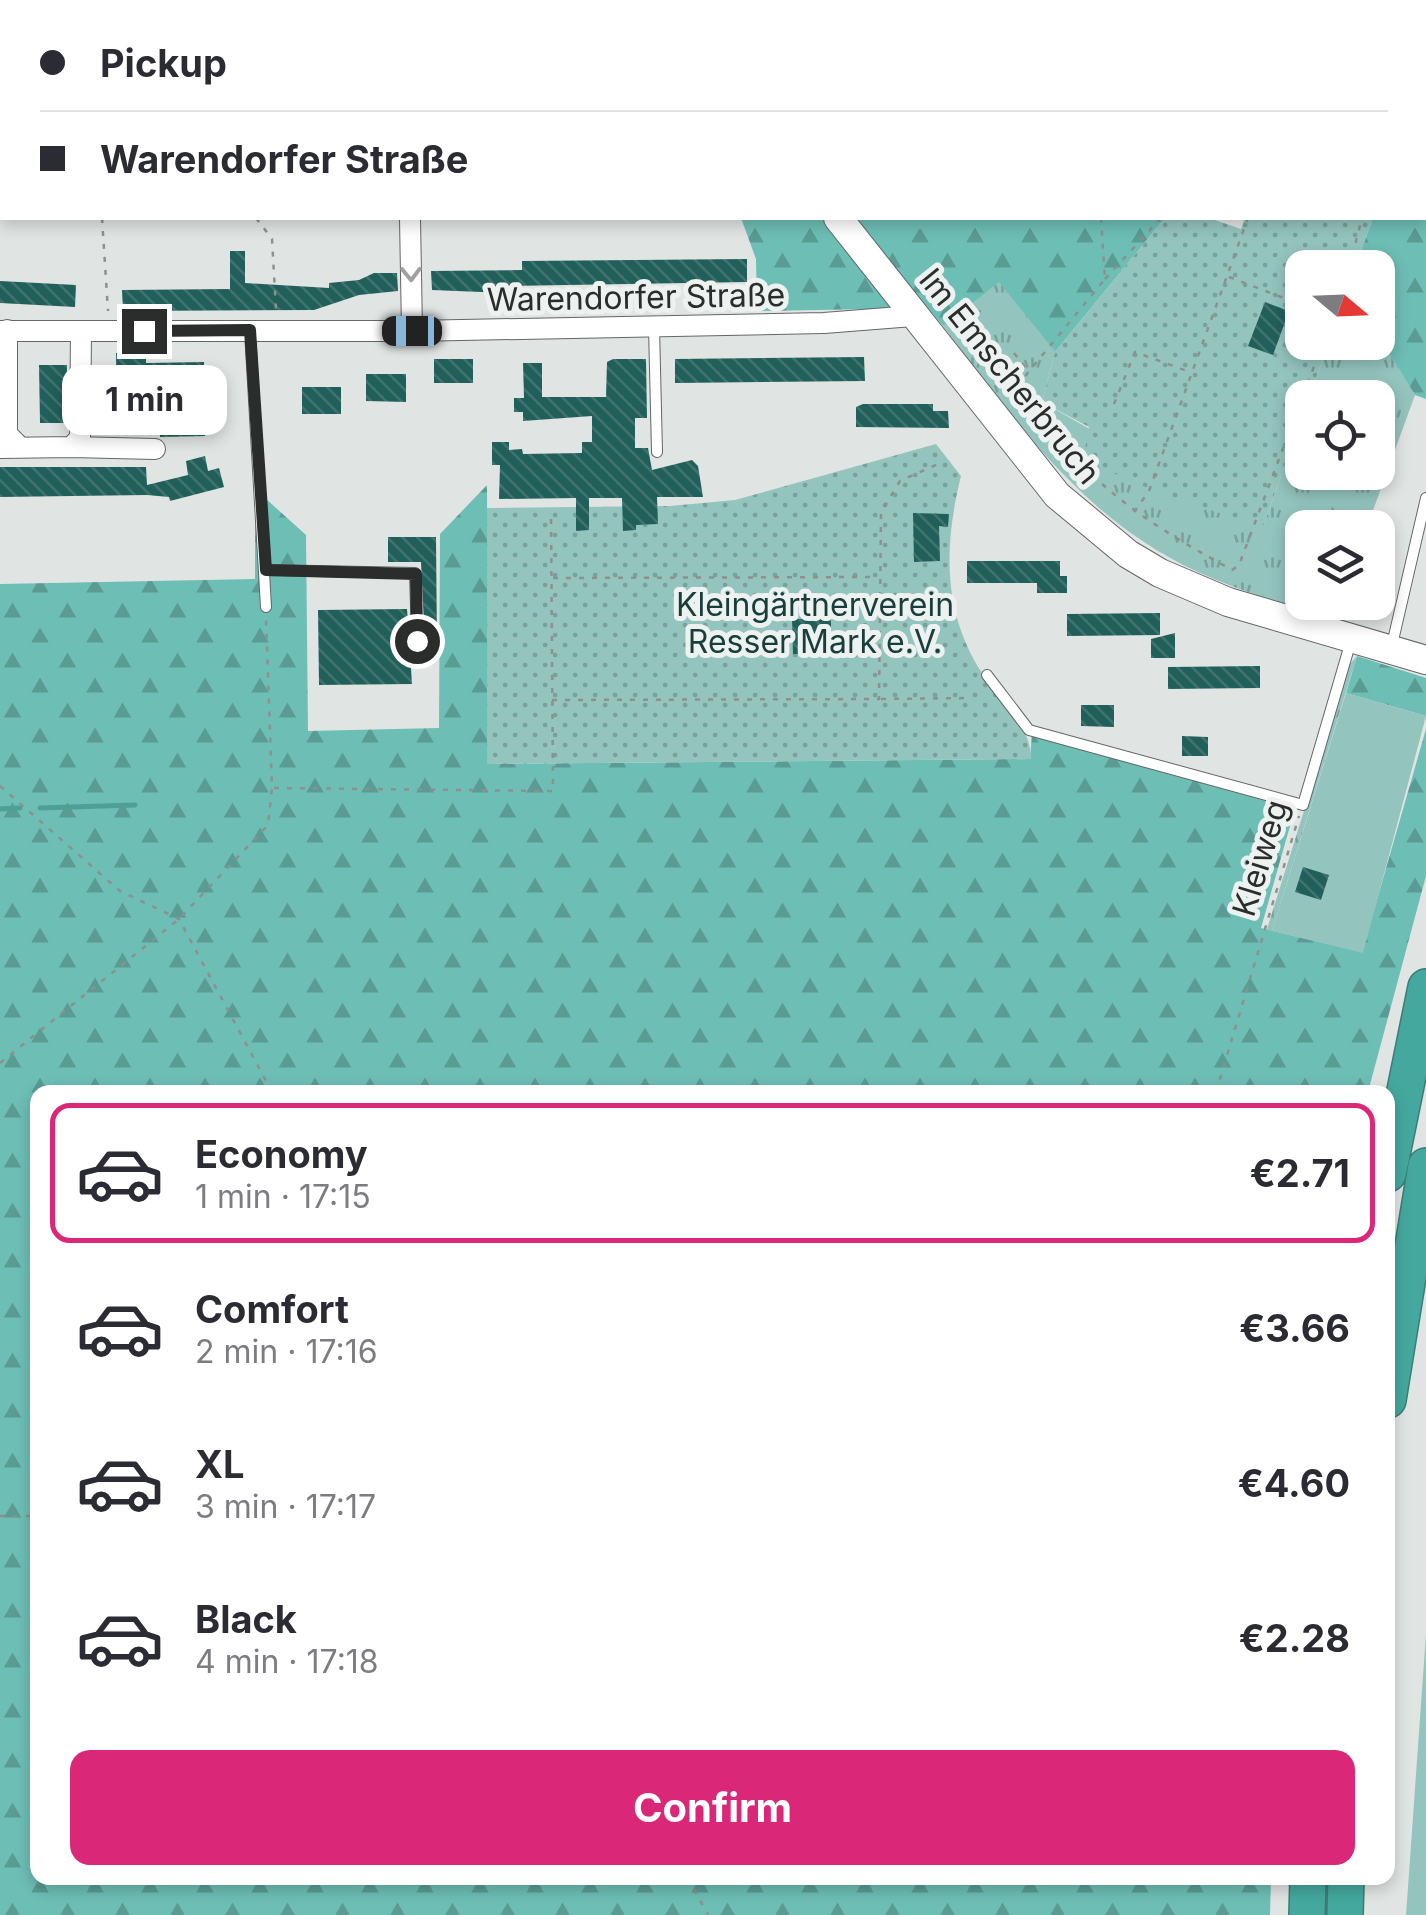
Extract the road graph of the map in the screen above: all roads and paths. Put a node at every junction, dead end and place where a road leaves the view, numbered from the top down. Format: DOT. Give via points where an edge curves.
graph roads {
  1 [pos="102,220"];
  2 [pos="257,220"];
  3 [pos="410,220"];
  4 [pos="840,220"];
  5 [pos="1101,220"];
  6 [pos="1160,220"];
  7 [pos="1247,220"];
  8 [pos="1361,220"];
  9 [pos="1354,250"];
  10 [pos="1228,276"];
  11 [pos="1105,279"];
  12 [pos="1285,298"];
  13 [pos="912,316"];
  14 [pos="654,326"];
  15 [pos="4,330"];
  16 [pos="250,330"];
  17 [pos="277,330"];
  18 [pos="109,331"];
  19 [pos="412,331"];
  20 [pos="81,332"];
  21 [pos="1014,352"];
  22 [pos="1029,372"];
  23 [pos="1191,373"];
  24 [pos="1017,386"];
  25 [pos="1114,404"];
  26 [pos="984,408"];
  27 [pos="1285,445"];
  28 [pos="71,446"];
  29 [pos="10,448"];
  30 [pos="155,448"];
  31 [pos="657,452"];
  32 [pos="938,464"];
  33 [pos="1426,498"];
  34 [pos="550,512"];
  35 [pos="1133,514"];
  36 [pos="1412,542"];
  37 [pos="1426,546"];
  38 [pos="266,570"];
  39 [pos="878,577"];
  40 [pos="552,578"];
  41 [pos="266,607"];
  42 [pos="1352,638"];
  43 [pos="417,641"];
  44 [pos="1390,650"];
  45 [pos="1426,660"];
  46 [pos="986,675"];
  47 [pos="971,698"];
  48 [pos="879,699"];
  49 [pos="552,700"];
  50 [pos="0,786"];
  51 [pos="272,788"];
  52 [pos="1302,805"];
  53 [pos="179,919"];
  54 [pos="1426,987"];
  55 [pos="0,1063"];
  56 [pos="268,1085"];
  57 [pos="1218,1085"];
  58 [pos="1395,1140"];
  59 [pos="1426,1166"];
  60 [pos="1395,1357"];
  61 [pos="0,1516"];
  62 [pos="30,1516"];
  63 [pos="692,1885"];
  64 [pos="1308,1885"];
  65 [pos="1346,1885"];
  66 [pos="708,1915"];
  67 [pos="1308,1915"];
  68 [pos="1345,1915"];
  1 -- 18 [label="path"];
  2 -- 17 [label="path" via="275,250"];
  3 -- 19 [label="street, one-way"];
  4 -- 13 [label="street, Im Emscherbruch"];
  5 -- 11 [label="path"];
  6 -- 11 [label="path"];
  7 -- 10 [label="path"];
  8 -- 9 [label="path"];
  10 -- 12 [label="path"];
  10 -- 23 [label="path"];
  11 -- 22 [label="path"];
  13 -- 14 [label="street, Warendorfer Straße"];
  13 -- 26 [label="street, Im Emscherbruch"];
  14 -- 19 [label="street, Warendorfer Straße"];
  14 -- 31 [label="lane"];
  15 -- 20 [label="street, Warendorfer Straße"];
  15 -- 29 [label="street"];
  16 -- 17 [label="street, Warendorfer Straße"];
  16 -- 18 [label="street, Warendorfer Straße"];
  16 -- 38 [label="lane"];
  17 -- 19 [label="street, Warendorfer Straße"];
  18 -- 20 [label="street, Warendorfer Straße"];
  20 -- 28 [label="street" via="83,424"];
  21 -- 22 [label="path"];
  22 -- 24 [label="path"];
  23 -- 25 [label="path" via="1135,352"];
  23 -- 35 [label="path" via="1148,491"];
  24 -- 26 [label="path"];
  24 -- 35 [label="path" via="1065,452"];
  26 -- 42 [label="street, Im Emscherbruch" via="1056,495 1160,574 1228,602"];
  27 -- 35 [label="path" via="1232,570"];
  28 -- 29 [label="street"];
  28 -- 30 [label="street"];
  32 -- 39 [label="path" via="912,472 886,497"];
  33 -- 36 [label="lane"];
  34 -- 40 [label="path"];
  36 -- 37 [label="lane"];
  36 -- 44 [label="lane"];
  38 -- 41 [label="lane"];
  38 -- 43 [label="lane" via="416,574"];
  39 -- 40 [label="path"];
  39 -- 48 [label="path"];
  40 -- 49 [label="path"];
  41 -- 51 [label="path"];
  42 -- 44 [label="street, Im Emscherbruch"];
  42 -- 52 [label="lane, Kleiweg"];
  44 -- 45 [label="street, Im Emscherbruch"];
  46 -- 52 [label="lane" via="1029,730"];
  47 -- 48 [label="path"];
  48 -- 49 [label="path"];
  49 -- 51 [label="path" via="552,792"];
  50 -- 53 [label="path" via="120,891"];
  51 -- 53 [label="path" via="268,826"];
  52 -- 57 [label="path, Kleiweg"];
  53 -- 55 [label="path"];
  53 -- 56 [label="path"];
  54 -- 58 [label="highway"];
  59 -- 60 [label="highway"];
  61 -- 62 [label="path"];
  63 -- 66 [label="path"];
  64 -- 67 [label="highway"];
  65 -- 68 [label="highway"];
}
